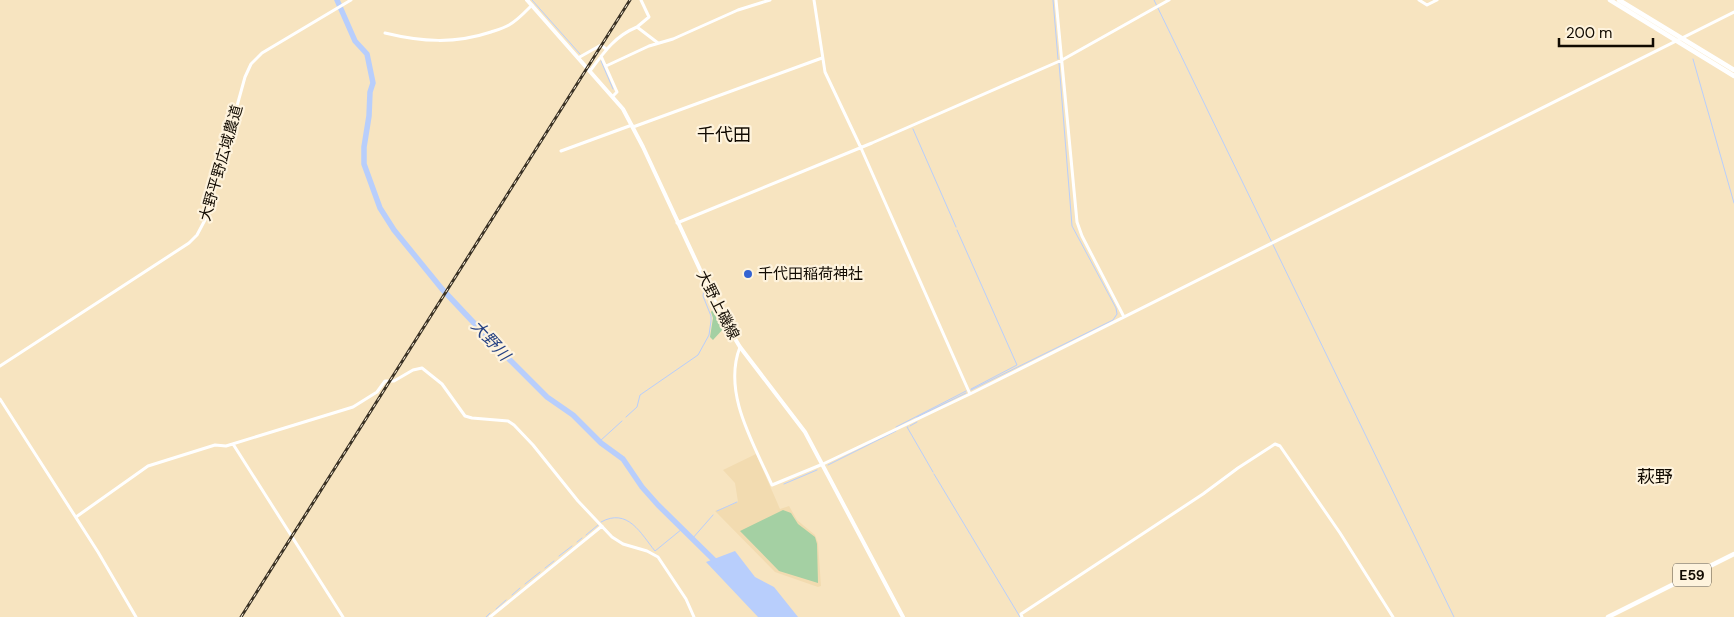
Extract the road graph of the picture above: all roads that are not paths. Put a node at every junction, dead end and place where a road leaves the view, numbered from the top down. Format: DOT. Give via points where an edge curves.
graph roads {
  1 [pos="351,0"];
  2 [pos="528,0"];
  3 [pos="641,0"];
  4 [pos="770,0"];
  5 [pos="814,0"];
  6 [pos="1056,0"];
  7 [pos="1169,0"];
  8 [pos="1419,0"];
  9 [pos="1437,0"];
  10 [pos="1610,0"];
  11 [pos="1619,0"];
  12 [pos="532,5"];
  13 [pos="1734,12"];
  14 [pos="636,27"];
  15 [pos="385,33"];
  16 [pos="1679,39"];
  17 [pos="658,43"];
  18 [pos="606,48"];
  19 [pos="601,55"];
  20 [pos="578,58"];
  21 [pos="822,58"];
  22 [pos="1062,60"];
  23 [pos="606,66"];
  24 [pos="1734,70"];
  25 [pos="590,71"];
  26 [pos="1734,76"];
  27 [pos="613,96"];
  28 [pos="633,126"];
  29 [pos="861,148"];
  30 [pos="561,151"];
  31 [pos="677,223"];
  32 [pos="1124,317"];
  33 [pos="740,347"];
  34 [pos="0,366"];
  35 [pos="970,394"];
  36 [pos="0,398"];
  37 [pos="233,444"];
  38 [pos="823,464"];
  39 [pos="76,517"];
  40 [pos="602,526"];
  41 [pos="1734,554"];
  42 [pos="136,617"];
  43 [pos="343,617"];
  44 [pos="490,617"];
  45 [pos="694,617"];
  46 [pos="903,617"];
  47 [pos="1022,617"];
  48 [pos="1394,617"];
  49 [pos="1608,617"];
  1 -- 34 [label="street, 大野平野広域農道" via="262,53 249,69 206,218 197,235"];
  2 -- 12 [label="main road, 大野上磯線"];
  3 -- 14 [label="street" via="649,17"];
  4 -- 17 [label="street"];
  5 -- 21 [label="street"];
  6 -- 22 [label="street"];
  7 -- 22 [label="street"];
  8 -- 9 [label="street" via="1427,5"];
  10 -- 16 [label="highway"];
  11 -- 16 [label="highway"];
  12 -- 15 [label="street" via="507,27 467,39 410,39"];
  12 -- 20 [label="main road, 大野上磯線"];
  13 -- 16 [label="street"];
  14 -- 17 [label="street"];
  14 -- 18 [label="street"];
  16 -- 24 [label="highway"];
  16 -- 26 [label="highway"];
  16 -- 32 [label="street"];
  17 -- 23 [label="street"];
  18 -- 19 [label="street"];
  18 -- 20 [label="street" via="601,45"];
  19 -- 23 [label="street"];
  19 -- 25 [label="street"];
  20 -- 25 [label="main road, 大野上磯線"];
  21 -- 28 [label="street"];
  21 -- 29 [label="street" via="825,72"];
  22 -- 29 [label="street"];
  22 -- 32 [label="street" via="1077,222"];
  23 -- 27 [label="street" via="617,92"];
  25 -- 27 [label="main road, 大野上磯線"];
  27 -- 28 [label="main road, 大野上磯線"];
  28 -- 30 [label="street"];
  28 -- 31 [label="main road, 大野上磯線"];
  29 -- 31 [label="street"];
  29 -- 35 [label="street"];
  31 -- 33 [label="main road, 大野上磯線"];
  32 -- 35 [label="street"];
  33 -- 38 [label="main road, 大野上磯線" via="791,412"];
  33 -- 38 [label="street" via="736,392 746,428 772,485"];
  35 -- 38 [label="street"];
  36 -- 39 [label="street"];
  37 -- 39 [label="street" via="215,445 148,466"];
  37 -- 40 [label="street" via="353,407 377,392 385,382 422,368 442,384 465,416 514,425"];
  37 -- 43 [label="street"];
  38 -- 46 [label="main road, 大野上磯線"];
  39 -- 42 [label="street"];
  40 -- 44 [label="street"];
  40 -- 45 [label="street" via="618,541 658,557"];
  41 -- 49 [label="highway, E59"];
  47 -- 48 [label="street" via="1021,614 1274,444 1280,446"];
}
